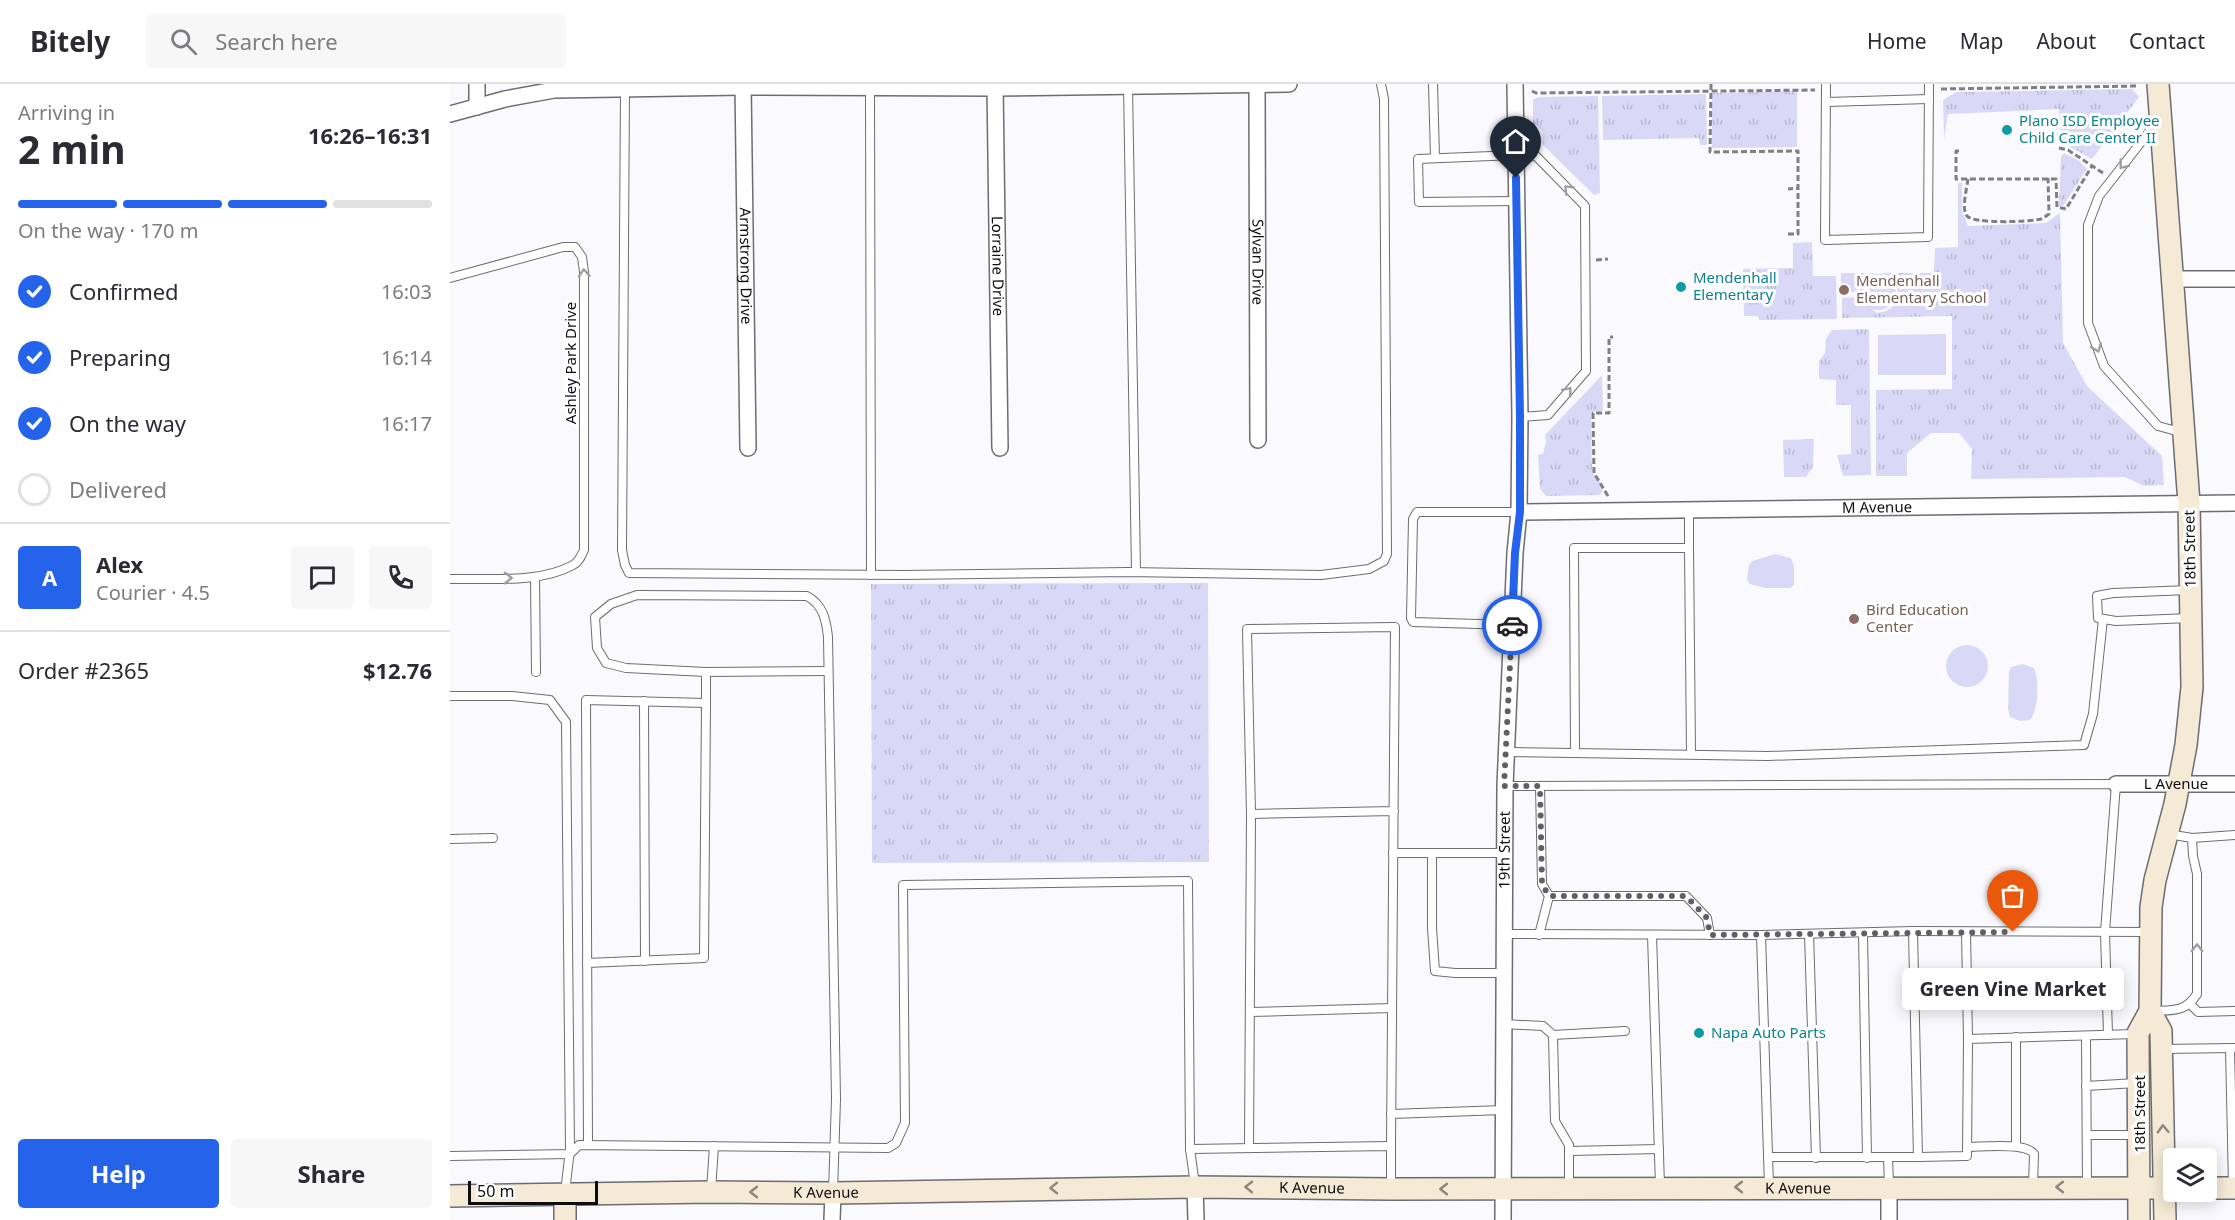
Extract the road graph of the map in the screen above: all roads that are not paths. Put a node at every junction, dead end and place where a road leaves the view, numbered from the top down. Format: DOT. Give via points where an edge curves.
graph roads {
  1 [pos="477,84"];
  2 [pos="1289,84"];
  3 [pos="1381,84"];
  4 [pos="1434,84"];
  5 [pos="1515,84"];
  6 [pos="1827,84"];
  7 [pos="1929,84"];
  8 [pos="2158,84"];
  9 [pos="1128,85"];
  10 [pos="1257,85"];
  11 [pos="743,86"];
  12 [pos="870,86"];
  13 [pos="995,86"];
  14 [pos="602,87"];
  15 [pos="625,89"];
  16 [pos="1929,99"];
  17 [pos="1827,102"];
  18 [pos="477,107"];
  19 [pos="450,114"];
  20 [pos="2160,122"];
  21 [pos="1516,154"];
  22 [pos="1435,158"];
  23 [pos="1517,201"];
  24 [pos="450,278"];
  25 [pos="2172,279"];
  26 [pos="2235,279"];
  27 [pos="1520,417"];
  28 [pos="2184,434"];
  29 [pos="1258,440"];
  30 [pos="748,448"];
  31 [pos="1000,448"];
  32 [pos="2189,503"];
  33 [pos="2235,503"];
  34 [pos="1689,510"];
  35 [pos="1520,512"];
  36 [pos="1689,548"];
  37 [pos="1136,572"];
  38 [pos="871,575"];
  39 [pos="535,577"];
  40 [pos="450,579"];
  41 [pos="2191,590"];
  42 [pos="2191,618"];
  43 [pos="2103,619"];
  44 [pos="1512,626"];
  45 [pos="828,671"];
  46 [pos="536,672"];
  47 [pos="706,672"];
  48 [pos="450,696"];
  49 [pos="644,701"];
  50 [pos="706,703"];
  51 [pos="1506,752"];
  52 [pos="1575,752"];
  53 [pos="1691,753"];
  54 [pos="2116,784"];
  55 [pos="2179,784"];
  56 [pos="2235,784"];
  57 [pos="1504,786"];
  58 [pos="1540,786"];
  59 [pos="1394,810"];
  60 [pos="1251,814"];
  61 [pos="2167,834"];
  62 [pos="2235,835"];
  63 [pos="493,838"];
  64 [pos="2192,838"];
  65 [pos="450,839"];
  66 [pos="1504,852"];
  67 [pos="1432,853"];
  68 [pos="1393,854"];
  69 [pos="1549,896"];
  70 [pos="1913,932"];
  71 [pos="1966,932"];
  72 [pos="2105,932"];
  73 [pos="2151,932"];
  74 [pos="1863,933"];
  75 [pos="1504,934"];
  76 [pos="1809,934"];
  77 [pos="1539,935"];
  78 [pos="1652,935"];
  79 [pos="1710,935"];
  80 [pos="1761,935"];
  81 [pos="645,961"];
  82 [pos="587,963"];
  83 [pos="1504,973"];
  84 [pos="2190,1005"];
  85 [pos="1392,1008"];
  86 [pos="2150,1011"];
  87 [pos="2235,1011"];
  88 [pos="1250,1012"];
  89 [pos="1503,1024"];
  90 [pos="1625,1031"];
  91 [pos="2138,1034"];
  92 [pos="1553,1035"];
  93 [pos="2108,1035"];
  94 [pos="2086,1036"];
  95 [pos="2016,1037"];
  96 [pos="1968,1039"];
  97 [pos="2232,1048"];
  98 [pos="2161,1049"];
  99 [pos="2140,1083"];
  100 [pos="2086,1086"];
  101 [pos="1503,1110"];
  102 [pos="1391,1114"];
  103 [pos="2087,1135"];
  104 [pos="2140,1135"];
  105 [pos="588,1145"];
  106 [pos="714,1146"];
  107 [pos="1391,1146"];
  108 [pos="2016,1146"];
  109 [pos="1967,1147"];
  110 [pos="833,1148"];
  111 [pos="2167,1148"];
  112 [pos="1190,1149"];
  113 [pos="1249,1149"];
  114 [pos="1659,1149"];
  115 [pos="1569,1151"];
  116 [pos="570,1154"];
  117 [pos="450,1156"];
  118 [pos="1918,1157"];
  119 [pos="1768,1158"];
  120 [pos="1816,1158"];
  121 [pos="1867,1158"];
  122 [pos="1888,1158"];
  123 [pos="1195,1186"];
  124 [pos="1889,1187"];
  125 [pos="2033,1187"];
  126 [pos="2087,1187"];
  127 [pos="2139,1187"];
  128 [pos="1569,1188"];
  129 [pos="1660,1188"];
  130 [pos="1769,1188"];
  131 [pos="2163,1188"];
  132 [pos="2217,1188"];
  133 [pos="2234,1188"];
  134 [pos="1502,1189"];
  135 [pos="1391,1190"];
  136 [pos="711,1192"];
  137 [pos="833,1193"];
  138 [pos="565,1194"];
  139 [pos="450,1196"];
  140 [pos="2167,1202"];
  141 [pos="566,1220"];
  142 [pos="832,1220"];
  143 [pos="1196,1220"];
  144 [pos="1503,1220"];
  145 [pos="1889,1220"];
  146 [pos="2139,1220"];
  147 [pos="2165,1220"];
  1 -- 18 [label="street"];
  2 -- 10 [label="street"];
  3 -- 37 [label="lane" via="1387,420 1384,561 1369,569 1321,575"];
  4 -- 22 [label="lane"];
  5 -- 21 [label="street, 19th Street"];
  6 -- 17 [label="lane"];
  7 -- 16 [label="lane"];
  8 -- 20 [label="main road, 18th Street"];
  9 -- 10 [label="street"];
  9 -- 13 [label="street"];
  9 -- 37 [label="lane"];
  10 -- 29 [label="street, Sylvan Drive"];
  11 -- 12 [label="street"];
  11 -- 15 [label="street"];
  11 -- 30 [label="street, Armstrong Drive"];
  12 -- 13 [label="street"];
  12 -- 38 [label="lane"];
  13 -- 31 [label="street, Lorraine Drive"];
  14 -- 15 [label="street"];
  14 -- 18 [label="street" via="531,93"];
  15 -- 38 [label="lane" via="622,550 629,573"];
  16 -- 17 [label="lane"];
  16 -- 17 [label="lane" via="1929,237 1825,240"];
  18 -- 19 [label="street"];
  20 -- 25 [label="main road, 18th Street"];
  20 -- 28 [label="lane, one-way" via="2099,196 2088,225 2088,323 2104,366 2158,426"];
  21 -- 22 [label="lane"];
  21 -- 23 [label="street, 19th Street"];
  27 -- 21 [label="lane, one-way" via="1548,415 1586,371 1585,206 1536,156"];
  22 -- 23 [label="lane" via="1418,159 1419,202"];
  23 -- 27 [label="street, 19th Street"];
  39 -- 24 [label="lane, Ashley Park Drive, one-way" via="574,565 584,550 582,257 575,247 562,247"];
  25 -- 26 [label="street"];
  25 -- 28 [label="main road, 18th Street"];
  27 -- 35 [label="street, 19th Street"];
  28 -- 32 [label="main road, 18th Street"];
  32 -- 33 [label="street, M Avenue"];
  32 -- 34 [label="street, M Avenue"];
  32 -- 41 [label="main road, 18th Street"];
  34 -- 35 [label="street, M Avenue"];
  34 -- 36 [label="lane"];
  35 -- 44 [label="street, 19th Street"];
  35 -- 44 [label="lane" via="1413,515 1413,622"];
  36 -- 52 [label="lane" via="1574,548"];
  36 -- 53 [label="lane"];
  37 -- 38 [label="lane"];
  40 -- 39 [label="lane, Ashley Park Drive, one-way"];
  39 -- 46 [label="lane"];
  41 -- 42 [label="main road, 18th Street"];
  41 -- 43 [label="lane" via="2097,596 2098,618"];
  42 -- 43 [label="lane"];
  42 -- 55 [label="main road, 18th Street" via="2192,687"];
  43 -- 53 [label="lane" via="2093,714 2084,745 1768,756"];
  44 -- 51 [label="street, 19th Street"];
  45 -- 47 [label="lane"];
  45 -- 47 [label="lane" via="826,621 818,602 807,596 637,595 611,604 595,617 597,648 606,663 626,668"];
  45 -- 110 [label="lane" via="836,1099"];
  47 -- 50 [label="lane"];
  48 -- 116 [label="lane" via="550,700 566,722"];
  49 -- 50 [label="lane"];
  49 -- 81 [label="lane"];
  49 -- 82 [label="lane" via="586,700"];
  50 -- 81 [label="lane" via="704,958"];
  51 -- 52 [label="lane"];
  51 -- 57 [label="street, 19th Street"];
  52 -- 53 [label="lane"];
  54 -- 55 [label="street, L Avenue"];
  54 -- 58 [label="lane"];
  54 -- 72 [label="lane"];
  55 -- 56 [label="street, L Avenue"];
  55 -- 61 [label="main road, 18th Street"];
  57 -- 58 [label="lane"];
  57 -- 66 [label="street, 19th Street"];
  58 -- 69 [label="lane" via="1542,884"];
  59 -- 60 [label="lane"];
  59 -- 60 [label="lane" via="1395,627 1247,629"];
  59 -- 68 [label="lane"];
  60 -- 88 [label="lane"];
  61 -- 64 [label="lane"];
  61 -- 73 [label="main road, 18th Street" via="2155,880"];
  62 -- 64 [label="lane"];
  63 -- 65 [label="lane"];
  84 -- 64 [label="lane, one-way" via="2197,994 2197,874"];
  66 -- 67 [label="lane"];
  66 -- 75 [label="street, 19th Street"];
  67 -- 68 [label="lane"];
  67 -- 83 [label="lane" via="1435,971"];
  68 -- 85 [label="lane"];
  69 -- 77 [label="lane"];
  69 -- 79 [label="lane" via="1686,896 1707,918"];
  70 -- 71 [label="lane"];
  70 -- 74 [label="lane"];
  70 -- 118 [label="lane"];
  71 -- 72 [label="lane"];
  71 -- 96 [label="lane"];
  72 -- 73 [label="lane"];
  72 -- 93 [label="lane"];
  73 -- 86 [label="main road, 18th Street"];
  74 -- 76 [label="lane"];
  74 -- 121 [label="lane"];
  75 -- 77 [label="lane"];
  75 -- 83 [label="street, 19th Street"];
  76 -- 80 [label="lane"];
  76 -- 120 [label="lane"];
  77 -- 78 [label="lane"];
  78 -- 79 [label="lane"];
  78 -- 114 [label="lane"];
  79 -- 80 [label="lane"];
  80 -- 119 [label="lane"];
  81 -- 82 [label="lane"];
  82 -- 105 [label="lane"];
  83 -- 89 [label="street, 19th Street"];
  84 -- 86 [label="lane" via="2179,1010"];
  84 -- 87 [label="lane" via="2198,1012"];
  85 -- 88 [label="lane"];
  85 -- 102 [label="lane"];
  86 -- 91 [label="main road, 18th Street"];
  86 -- 98 [label="main road, 18th Street" via="2161,1031"];
  88 -- 113 [label="lane"];
  89 -- 92 [label="lane" via="1543,1026"];
  89 -- 101 [label="street, 19th Street"];
  90 -- 92 [label="lane"];
  91 -- 93 [label="lane"];
  91 -- 99 [label="main road, 18th Street"];
  92 -- 115 [label="lane" via="1555,1121"];
  93 -- 94 [label="lane"];
  94 -- 95 [label="lane"];
  94 -- 100 [label="lane"];
  95 -- 96 [label="lane"];
  95 -- 108 [label="lane"];
  96 -- 109 [label="lane"];
  97 -- 98 [label="lane"];
  97 -- 133 [label="lane"];
  111 -- 98 [label="main road, 18th Street, one-way"];
  99 -- 100 [label="lane"];
  99 -- 104 [label="main road, 18th Street"];
  100 -- 103 [label="lane"];
  101 -- 102 [label="lane"];
  101 -- 134 [label="street, 19th Street"];
  102 -- 107 [label="lane"];
  103 -- 104 [label="lane"];
  103 -- 126 [label="lane"];
  104 -- 127 [label="main road, 18th Street"];
  105 -- 106 [label="lane"];
  105 -- 116 [label="lane" via="579,1145"];
  106 -- 110 [label="lane"];
  106 -- 136 [label="lane"];
  107 -- 113 [label="lane"];
  107 -- 135 [label="lane"];
  108 -- 109 [label="lane"];
  108 -- 125 [label="lane" via="2029,1148 2034,1154"];
  109 -- 118 [label="lane" via="1967,1156"];
  110 -- 112 [label="lane" via="888,1148 896,1143 904,1123 903,885 1188,881"];
  110 -- 137 [label="lane"];
  112 -- 113 [label="lane"];
  112 -- 123 [label="lane"];
  114 -- 115 [label="lane"];
  114 -- 129 [label="lane"];
  115 -- 128 [label="lane"];
  116 -- 117 [label="lane"];
  116 -- 138 [label="lane"];
  118 -- 122 [label="lane"];
  119 -- 120 [label="lane"];
  119 -- 130 [label="lane"];
  120 -- 121 [label="lane"];
  121 -- 122 [label="lane"];
  122 -- 124 [label="lane"];
  135 -- 123 [label="main road, K Avenue, one-way"];
  123 -- 137 [label="main road, K Avenue, one-way"];
  123 -- 143 [label="street"];
  124 -- 125 [label="main road, K Avenue"];
  124 -- 130 [label="main road, K Avenue"];
  124 -- 145 [label="street"];
  126 -- 125 [label="main road, K Avenue, one-way"];
  126 -- 127 [label="main road, K Avenue"];
  127 -- 131 [label="main road, K Avenue"];
  127 -- 146 [label="main road, 18th Street"];
  128 -- 129 [label="main road, K Avenue"];
  128 -- 134 [label="main road, K Avenue"];
  130 -- 129 [label="main road, K Avenue, one-way"];
  132 -- 133 [label="main road"];
  134 -- 135 [label="main road, K Avenue, one-way"];
  134 -- 144 [label="street, 19th Street"];
  137 -- 136 [label="main road, K Avenue, one-way"];
  136 -- 138 [label="main road, K Avenue"];
  137 -- 142 [label="street"];
  138 -- 139 [label="main road, K Avenue"];
  138 -- 141 [label="main road"];
  140 -- 147 [label="main road, 18th Street"];
}
